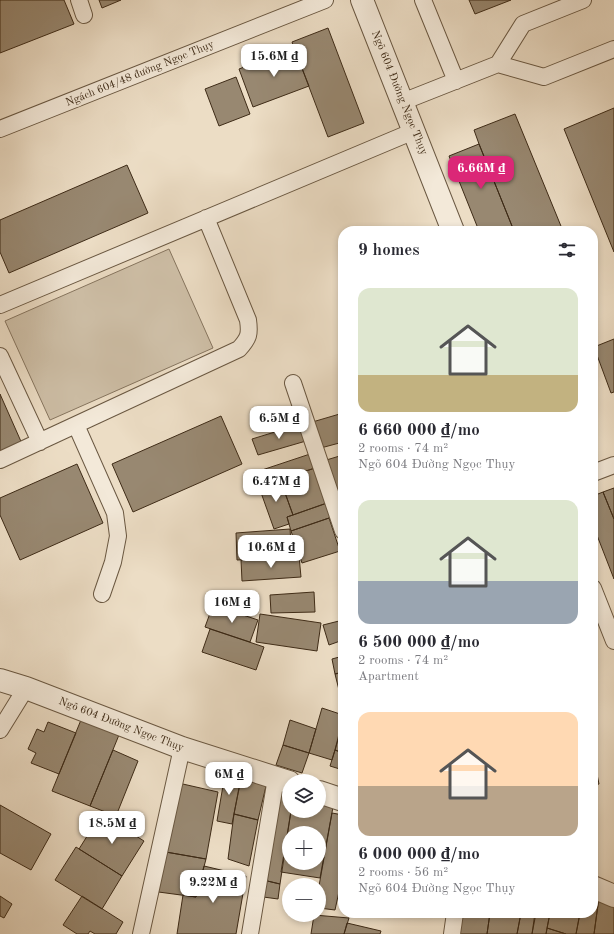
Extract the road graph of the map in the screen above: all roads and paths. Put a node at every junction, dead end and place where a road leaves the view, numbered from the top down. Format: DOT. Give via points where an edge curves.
graph roads {
  1 [pos="325,0"];
  2 [pos="362,0"];
  3 [pos="424,0"];
  4 [pos="583,0"];
  5 [pos="614,49"];
  6 [pos="498,64"];
  7 [pos="456,81"];
  8 [pos="402,102"];
  9 [pos="0,129"];
  10 [pos="414,131"];
  11 [pos="206,218"];
  12 [pos="451,226"];
  13 [pos="0,305"];
  14 [pos="0,356"];
  15 [pos="293,383"];
  16 [pos="76,425"];
  17 [pos="40,442"];
  18 [pos="0,460"];
  19 [pos="614,465"];
  20 [pos="598,471"];
  21 [pos="338,516"];
  22 [pos="102,594"];
  23 [pos="598,601"];
  24 [pos="614,641"];
  25 [pos="0,680"];
  26 [pos="26,688"];
  27 [pos="0,730"];
  28 [pos="182,748"];
  29 [pos="282,780"];
  30 [pos="282,785"];
  31 [pos="326,794"];
  32 [pos="338,798"];
  33 [pos="598,889"];
  34 [pos="614,896"];
  35 [pos="454,918"];
  36 [pos="142,934"];
  37 [pos="250,934"];
  38 [pos="452,934"];
  1 -- 9 [label="lane, Ngách 604/48 đường Ngọc Thụy"];
  2 -- 8 [label="street, Ngõ 604 Đường Ngọc Thụy"];
  3 -- 7 [label="lane"];
  4 -- 6 [label="lane" via="523,24"];
  5 -- 6 [label="lane" via="544,77"];
  6 -- 7 [label="lane"];
  7 -- 8 [label="lane"];
  8 -- 10 [label="street, Ngõ 604 Đường Ngọc Thụy"];
  10 -- 11 [label="lane"];
  10 -- 12 [label="street, Ngõ 604 Đường Ngọc Thụy"];
  11 -- 13 [label="lane"];
  11 -- 16 [label="lane" via="248,320 250,331 247,340 239,349"];
  14 -- 17 [label="lane"];
  15 -- 21 [label="lane"];
  16 -- 17 [label="lane"];
  16 -- 22 [label="lane" via="115,513 118,536 113,562"];
  17 -- 18 [label="lane"];
  19 -- 20 [label="lane"];
  23 -- 24 [label="lane"];
  25 -- 26 [label="street, Ngõ 604 Đường Ngọc Thụy"];
  26 -- 27 [label="lane"];
  26 -- 28 [label="street, Ngõ 604 Đường Ngọc Thụy"];
  28 -- 29 [label="street, Ngõ 604 Đường Ngọc Thụy"];
  28 -- 36 [label="lane"];
  30 -- 37 [label="lane"];
  31 -- 32 [label="street"];
  33 -- 34 [label="street"];
  35 -- 38 [label="lane"];
}
